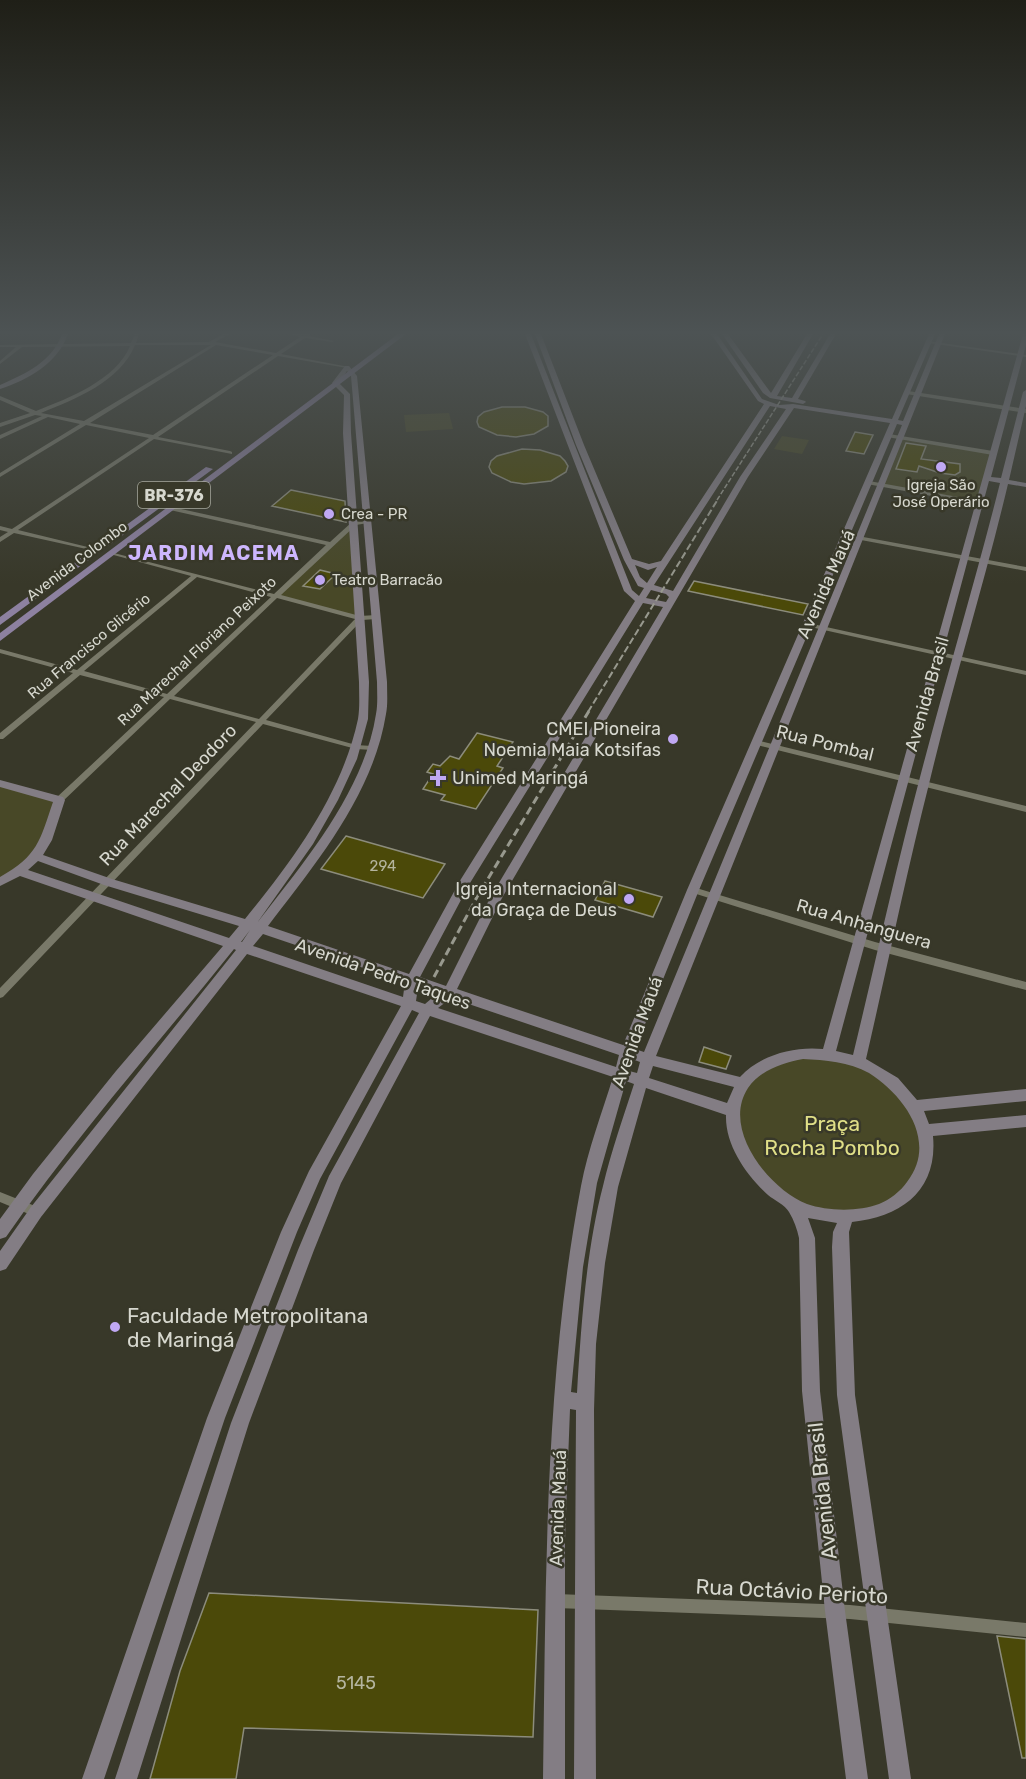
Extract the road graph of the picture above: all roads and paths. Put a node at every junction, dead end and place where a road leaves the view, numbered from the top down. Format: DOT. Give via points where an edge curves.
graph roads {
  1 [pos="23,417"];
  2 [pos="46,417"];
  3 [pos="52,417"];
  4 [pos="94,417"];
  5 [pos="184,417"];
  6 [pos="285,417"];
  7 [pos="286,417"];
  8 [pos="347,417"];
  9 [pos="356,417"];
  10 [pos="559,417"];
  11 [pos="569,417"];
  12 [pos="761,417"];
  13 [pos="783,417"];
  14 [pos="883,417"];
  15 [pos="903,417"];
  16 [pos="1003,417"];
  17 [pos="1022,417"];
  18 [pos="902,420"];
  19 [pos="83,424"];
  20 [pos="562,424"];
  21 [pos="572,424"];
  22 [pos="0,425"];
  23 [pos="359,436"];
  24 [pos="0,437"];
  25 [pos="154,437"];
  26 [pos="347,437"];
  27 [pos="895,437"];
  28 [pos="230,453"];
  29 [pos="993,453"];
  30 [pos="0,475"];
  31 [pos="987,475"];
  32 [pos="1005,478"];
  33 [pos="1026,478"];
  34 [pos="875,484"];
  35 [pos="1026,485"];
  36 [pos="181,495"];
  37 [pos="980,502"];
  38 [pos="171,509"];
  39 [pos="366,522"];
  40 [pos="354,523"];
  41 [pos="613,523"];
  42 [pos="602,524"];
  43 [pos="0,528"];
  44 [pos="13,531"];
  45 [pos="847,536"];
  46 [pos="860,538"];
  47 [pos="0,540"];
  48 [pos="332,543"];
  49 [pos="98,551"];
  50 [pos="112,553"];
  51 [pos="965,557"];
  52 [pos="628,560"];
  53 [pos="984,561"];
  54 [pos="664,563"];
  55 [pos="1026,569"];
  56 [pos="196,575"];
  57 [pos="653,587"];
  58 [pos="42,592"];
  59 [pos="275,596"];
  60 [pos="53,598"];
  61 [pos="32,599"];
  62 [pos="668,600"];
  63 [pos="644,601"];
  64 [pos="44,604"];
  65 [pos="376,617"];
  66 [pos="360,618"];
  67 [pos="0,622"];
  68 [pos="808,625"];
  69 [pos="822,628"];
  70 [pos="0,638"];
  71 [pos="0,651"];
  72 [pos="938,653"];
  73 [pos="956,658"];
  74 [pos="79,672"];
  75 [pos="1026,673"];
  76 [pos="169,696"];
  77 [pos="261,721"];
  78 [pos="0,738"];
  79 [pos="756,742"];
  80 [pos="356,747"];
  81 [pos="774,747"];
  82 [pos="372,748"];
  83 [pos="903,780"];
  84 [pos="0,783"];
  85 [pos="923,785"];
  86 [pos="59,800"];
  87 [pos="1026,809"];
  88 [pos="38,857"];
  89 [pos="305,858"];
  90 [pos="21,872"];
  91 [pos="0,882"];
  92 [pos="108,882"];
  93 [pos="693,890"];
  94 [pos="93,897"];
  95 [pos="712,897"];
  96 [pos="253,926"];
  97 [pos="859,941"];
  98 [pos="237,946"];
  99 [pos="884,948"];
  100 [pos="412,980"];
  101 [pos="1026,986"];
  102 [pos="449,992"];
  103 [pos="0,994"];
  104 [pos="409,1004"];
  105 [pos="427,1010"];
  106 [pos="175,1011"];
  107 [pos="189,1016"];
  108 [pos="627,1052"];
  109 [pos="828,1054"];
  110 [pos="648,1059"];
  111 [pos="858,1062"];
  112 [pos="620,1074"];
  113 [pos="641,1081"];
  114 [pos="743,1084"];
  115 [pos="1026,1095"];
  116 [pos="914,1106"];
  117 [pos="733,1111"];
  118 [pos="1026,1121"];
  119 [pos="925,1131"];
  120 [pos="314,1176"];
  121 [pos="334,1182"];
  122 [pos="0,1197"];
  123 [pos="793,1204"];
  124 [pos="19,1205"];
  125 [pos="36,1212"];
  126 [pos="847,1216"];
  127 [pos="0,1232"];
  128 [pos="0,1264"];
  129 [pos="562,1400"];
  130 [pos="586,1402"];
  131 [pos="556,1601"];
  132 [pos="584,1603"];
  133 [pos="835,1611"];
  134 [pos="875,1615"];
  135 [pos="1026,1630"];
  136 [pos="93,1779"];
  137 [pos="126,1779"];
  138 [pos="554,1779"];
  139 [pos="585,1779"];
  140 [pos="857,1779"];
  141 [pos="900,1779"];
  1 -- 22 [label="street"];
  2 -- 24 [label="street"];
  3 -- 19 [label="street"];
  4 -- 19 [label="street"];
  5 -- 25 [label="street"];
  6 -- 28 [label="main road, Avenida Colombo / BR-376"];
  7 -- 36 [label="main road, Avenida Colombo / BR-376"];
  8 -- 26 [label="main road"];
  9 -- 23 [label="main road"];
  10 -- 20 [label="main road"];
  11 -- 21 [label="main road"];
  12 -- 54 [label="main road"];
  13 -- 62 [label="main road"];
  14 -- 18 [label="main road"];
  15 -- 18 [label="main road, Avenida Mauá"];
  16 -- 29 [label="main road, Avenida Brasil"];
  17 -- 32 [label="main road, Avenida Brasil"];
  18 -- 27 [label="main road, Avenida Mauá"];
  19 -- 25 [label="street"];
  19 -- 30 [label="street"];
  20 -- 21 [label="main road"];
  20 -- 42 [label="main road"];
  21 -- 41 [label="main road"];
  23 -- 26 [label="main road"];
  23 -- 39 [label="main road"];
  25 -- 28 [label="street"];
  25 -- 44 [label="street"];
  26 -- 40 [label="main road"];
  27 -- 29 [label="street"];
  27 -- 34 [label="main road, Avenida Mauá"];
  28 -- 36 [label="main road, Avenida Colombo / BR-376"];
  29 -- 31 [label="main road, Avenida Brasil"];
  31 -- 32 [label="main road"];
  31 -- 37 [label="main road, Avenida Brasil"];
  32 -- 33 [label="main road"];
  32 -- 35 [label="main road"];
  32 -- 53 [label="main road, Avenida Brasil"];
  34 -- 37 [label="street"];
  34 -- 45 [label="main road, Avenida Mauá"];
  34 -- 46 [label="main road, Avenida Mauá"];
  36 -- 38 [label="main road, Avenida Colombo / BR-376"];
  36 -- 49 [label="main road, Avenida Colombo / BR-376"];
  37 -- 51 [label="main road, Avenida Brasil"];
  38 -- 48 [label="street"];
  38 -- 50 [label="main road, Avenida Colombo / BR-376"];
  39 -- 40 [label="street"];
  39 -- 65 [label="main road"];
  40 -- 48 [label="street, Rua Marechal Floriano Peixoto"];
  40 -- 66 [label="main road"];
  41 -- 42 [label="main road"];
  41 -- 52 [label="main road"];
  42 -- 63 [label="main road" via="628,591"];
  43 -- 44 [label="street"];
  44 -- 47 [label="street"];
  44 -- 49 [label="street"];
  45 -- 46 [label="street"];
  45 -- 68 [label="main road, Avenida Mauá"];
  46 -- 51 [label="street"];
  46 -- 69 [label="main road, Avenida Mauá"];
  48 -- 59 [label="street, Rua Marechal Floriano Peixoto"];
  49 -- 58 [label="main road, Avenida Colombo / BR-376"];
  50 -- 56 [label="street"];
  50 -- 60 [label="main road, Avenida Colombo / BR-376"];
  51 -- 53 [label="street"];
  51 -- 72 [label="main road, Avenida Brasil"];
  52 -- 54 [label="main road" via="648,567"];
  52 -- 57 [label="main road" via="641,584"];
  53 -- 55 [label="street"];
  53 -- 73 [label="main road, Avenida Brasil"];
  54 -- 57 [label="main road"];
  56 -- 59 [label="street"];
  56 -- 74 [label="street, Rua Francisco Glicério"];
  57 -- 62 [label="main road"];
  57 -- 63 [label="main road"];
  58 -- 60 [label="main road"];
  58 -- 61 [label="main road, Avenida Colombo / BR-376"];
  59 -- 66 [label="street"];
  59 -- 76 [label="street, Rua Marechal Floriano Peixoto"];
  60 -- 64 [label="main road, Avenida Colombo / BR-376"];
  61 -- 64 [label="main road"];
  61 -- 67 [label="main road, Avenida Colombo / BR-376"];
  62 -- 63 [label="main road"];
  62 -- 102 [label="main road" via="496,898"];
  63 -- 100 [label="main road" via="465,882"];
  64 -- 70 [label="main road, Avenida Colombo / BR-376"];
  65 -- 66 [label="street"];
  65 -- 82 [label="main road" via="382,682 381,714"];
  66 -- 77 [label="street, Rua Marechal Deodoro"];
  66 -- 80 [label="main road" via="364,716"];
  68 -- 69 [label="street"];
  68 -- 79 [label="main road, Avenida Mauá"];
  69 -- 72 [label="street"];
  69 -- 81 [label="main road, Avenida Mauá"];
  71 -- 74 [label="street"];
  72 -- 73 [label="street"];
  72 -- 83 [label="main road, Avenida Brasil"];
  73 -- 75 [label="street"];
  73 -- 85 [label="main road, Avenida Brasil"];
  74 -- 76 [label="street"];
  74 -- 78 [label="street, Rua Francisco Glicério"];
  76 -- 77 [label="street"];
  76 -- 86 [label="street, Rua Marechal Floriano Peixoto"];
  77 -- 80 [label="street"];
  77 -- 92 [label="street, Rua Marechal Deodoro"];
  79 -- 81 [label="street, Rua Pombal"];
  79 -- 93 [label="main road, Avenida Mauá"];
  80 -- 82 [label="street"];
  80 -- 89 [label="main road"];
  81 -- 83 [label="street, Rua Pombal"];
  81 -- 95 [label="main road, Avenida Mauá"];
  82 -- 89 [label="main road" via="346,807"];
  83 -- 85 [label="street, Rua Pombal"];
  83 -- 97 [label="main road, Avenida Brasil"];
  84 -- 86 [label="main road"];
  85 -- 87 [label="street, Rua Pombal"];
  85 -- 99 [label="main road, Avenida Brasil"];
  86 -- 88 [label="main road"];
  88 -- 90 [label="main road"];
  88 -- 92 [label="main road, Avenida Pedro Taques"];
  89 -- 96 [label="main road"];
  90 -- 91 [label="main road"];
  90 -- 94 [label="main road, Avenida Pedro Taques"];
  92 -- 94 [label="street, Rua Marechal Deodoro"];
  92 -- 96 [label="main road, Avenida Pedro Taques"];
  93 -- 95 [label="street, Rua Anhanguera"];
  93 -- 108 [label="main road, Avenida Mauá"];
  94 -- 98 [label="main road, Avenida Pedro Taques"];
  94 -- 103 [label="street, Rua Marechal Deodoro"];
  95 -- 97 [label="street, Rua Anhanguera"];
  95 -- 110 [label="main road, Avenida Mauá"];
  96 -- 98 [label="main road"];
  96 -- 100 [label="main road, Avenida Pedro Taques"];
  97 -- 99 [label="street, Rua Anhanguera"];
  97 -- 109 [label="main road, Avenida Brasil"];
  98 -- 104 [label="main road, Avenida Pedro Taques"];
  98 -- 106 [label="main road"];
  98 -- 107 [label="main road"];
  99 -- 101 [label="street, Rua Anhanguera"];
  99 -- 111 [label="main road, Avenida Brasil"];
  100 -- 102 [label="main road, Avenida Pedro Taques"];
  100 -- 104 [label="main road"];
  102 -- 105 [label="main road"];
  102 -- 108 [label="main road, Avenida Pedro Taques"];
  104 -- 105 [label="main road, Avenida Pedro Taques"];
  104 -- 120 [label="main road"];
  105 -- 112 [label="main road, Avenida Pedro Taques"];
  105 -- 121 [label="main road"];
  106 -- 107 [label="main road"];
  106 -- 124 [label="main road"];
  107 -- 125 [label="main road"];
  108 -- 110 [label="main road, Avenida Pedro Taques"];
  108 -- 112 [label="main road, Avenida Mauá"];
  109 -- 111 [label="main road"];
  109 -- 114 [label="main road" via="803,1053 777,1059"];
  110 -- 113 [label="main road, Avenida Mauá"];
  110 -- 114 [label="main road, Avenida Pedro Taques"];
  111 -- 116 [label="main road" via="890,1080"];
  112 -- 113 [label="main road, Avenida Pedro Taques"];
  112 -- 129 [label="main road, Avenida Mauá" via="589,1183 575,1267"];
  113 -- 117 [label="main road, Avenida Pedro Taques"];
  113 -- 130 [label="main road, Avenida Mauá" via="610,1187 597,1263"];
  114 -- 117 [label="main road"];
  115 -- 116 [label="main road"];
  116 -- 119 [label="main road"];
  117 -- 123 [label="main road" via="743,1154 756,1174"];
  118 -- 119 [label="main road"];
  119 -- 126 [label="main road" via="928,1153 922,1179 905,1199 879,1212"];
  120 -- 121 [label="main road"];
  120 -- 136 [label="main road" via="216,1418"];
  121 -- 137 [label="main road" via="240,1423"];
  122 -- 124 [label="street"];
  123 -- 126 [label="main road" via="819,1214"];
  123 -- 133 [label="main road, Avenida Brasil" via="807,1238 811,1391"];
  124 -- 125 [label="street"];
  124 -- 127 [label="main road"];
  125 -- 128 [label="main road"];
  126 -- 134 [label="main road, Avenida Brasil" via="840,1247 846,1395"];
  129 -- 130 [label="main road"];
  129 -- 131 [label="main road, Avenida Mauá"];
  130 -- 132 [label="main road, Avenida Mauá"];
  131 -- 132 [label="street, Rua Octávio Perioto"];
  131 -- 138 [label="main road, Avenida Mauá"];
  132 -- 133 [label="street, Rua Octávio Perioto"];
  132 -- 139 [label="main road, Avenida Mauá"];
  133 -- 134 [label="street, Rua Octávio Perioto"];
  133 -- 140 [label="main road, Avenida Brasil"];
  134 -- 135 [label="street, Rua Octávio Perioto"];
  134 -- 141 [label="main road, Avenida Brasil"];
}
